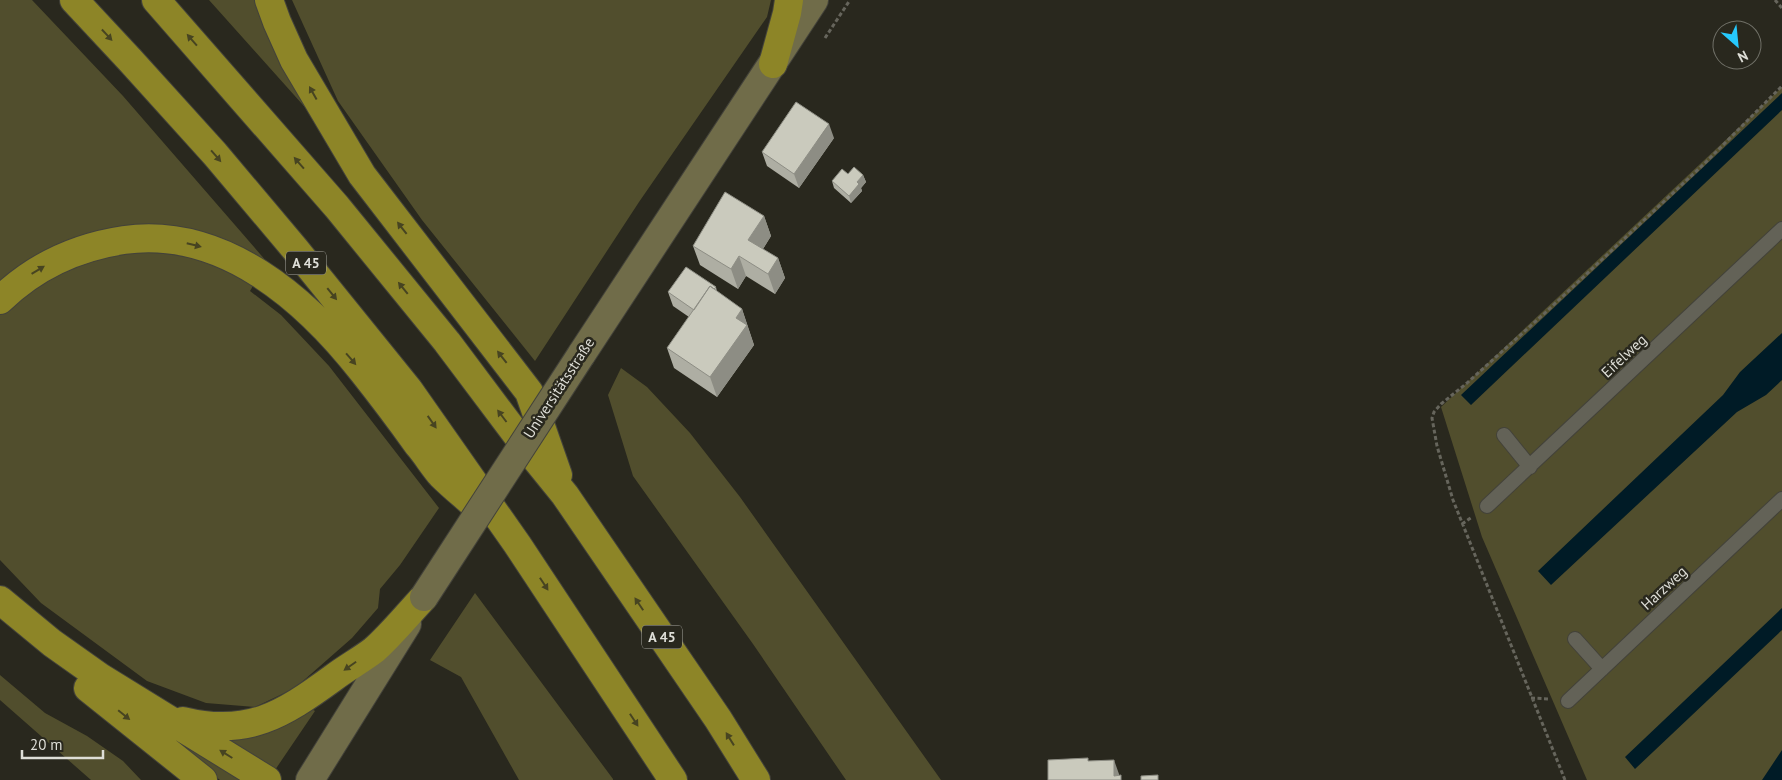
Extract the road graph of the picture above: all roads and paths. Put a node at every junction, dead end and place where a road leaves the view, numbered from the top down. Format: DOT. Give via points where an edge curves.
graph roads {
  1 [pos="74,0"];
  2 [pos="156,0"];
  3 [pos="269,0"];
  4 [pos="789,0"];
  5 [pos="814,0"];
  6 [pos="1774,0"];
  7 [pos="1782,8"];
  8 [pos="773,64"];
  9 [pos="1782,86"];
  10 [pos="1782,229"];
  11 [pos="0,300"];
  12 [pos="1504,435"];
  13 [pos="1530,467"];
  14 [pos="565,495"];
  15 [pos="1782,499"];
  16 [pos="1487,506"];
  17 [pos="517,544"];
  18 [pos="424,597"];
  19 [pos="0,600"];
  20 [pos="0,624"];
  21 [pos="1576,639"];
  22 [pos="1602,669"];
  23 [pos="1568,701"];
  24 [pos="167,717"];
  25 [pos="192,775"];
  26 [pos="267,780"];
  27 [pos="310,780"];
  28 [pos="673,780"];
  29 [pos="756,780"];
  30 [pos="1565,780"];
  1 -- 17 [label="highway, A 45, one-way" via="208,147 295,249 409,390"];
  14 -- 2 [label="highway, A 45, one-way" via="337,206"];
  14 -- 3 [label="highway, one-way" via="529,392 362,175 294,60"];
  4 -- 8 [label="highway"];
  5 -- 8 [label="main road, Universitätsstraße"];
  6 -- 7 [label="path"];
  8 -- 18 [label="main road, Universitätsstraße, bridge"];
  9 -- 30 [label="path" via="1553,305 1441,404 1432,418 1453,500"];
  10 -- 13 [label="lane, Eifelweg"];
  11 -- 17 [label="highway, one-way" via="41,268 102,243 166,238 231,257 255,270 313,315 362,371 441,474"];
  12 -- 13 [label="lane"];
  13 -- 16 [label="lane, Eifelweg"];
  29 -- 14 [label="highway, A 45, one-way"];
  15 -- 22 [label="lane, Harzweg"];
  17 -- 28 [label="highway, A 45, one-way"];
  18 -- 24 [label="highway, one-way" via="374,650 293,707 270,718 246,725 221,727 200,726"];
  18 -- 27 [label="main road, Universitätsstraße"];
  19 -- 24 [label="highway" via="60,649"];
  20 -- 25 [label="highway, one-way" via="117,710"];
  21 -- 22 [label="lane"];
  22 -- 23 [label="lane, Harzweg"];
  26 -- 24 [label="highway, one-way"];
}
